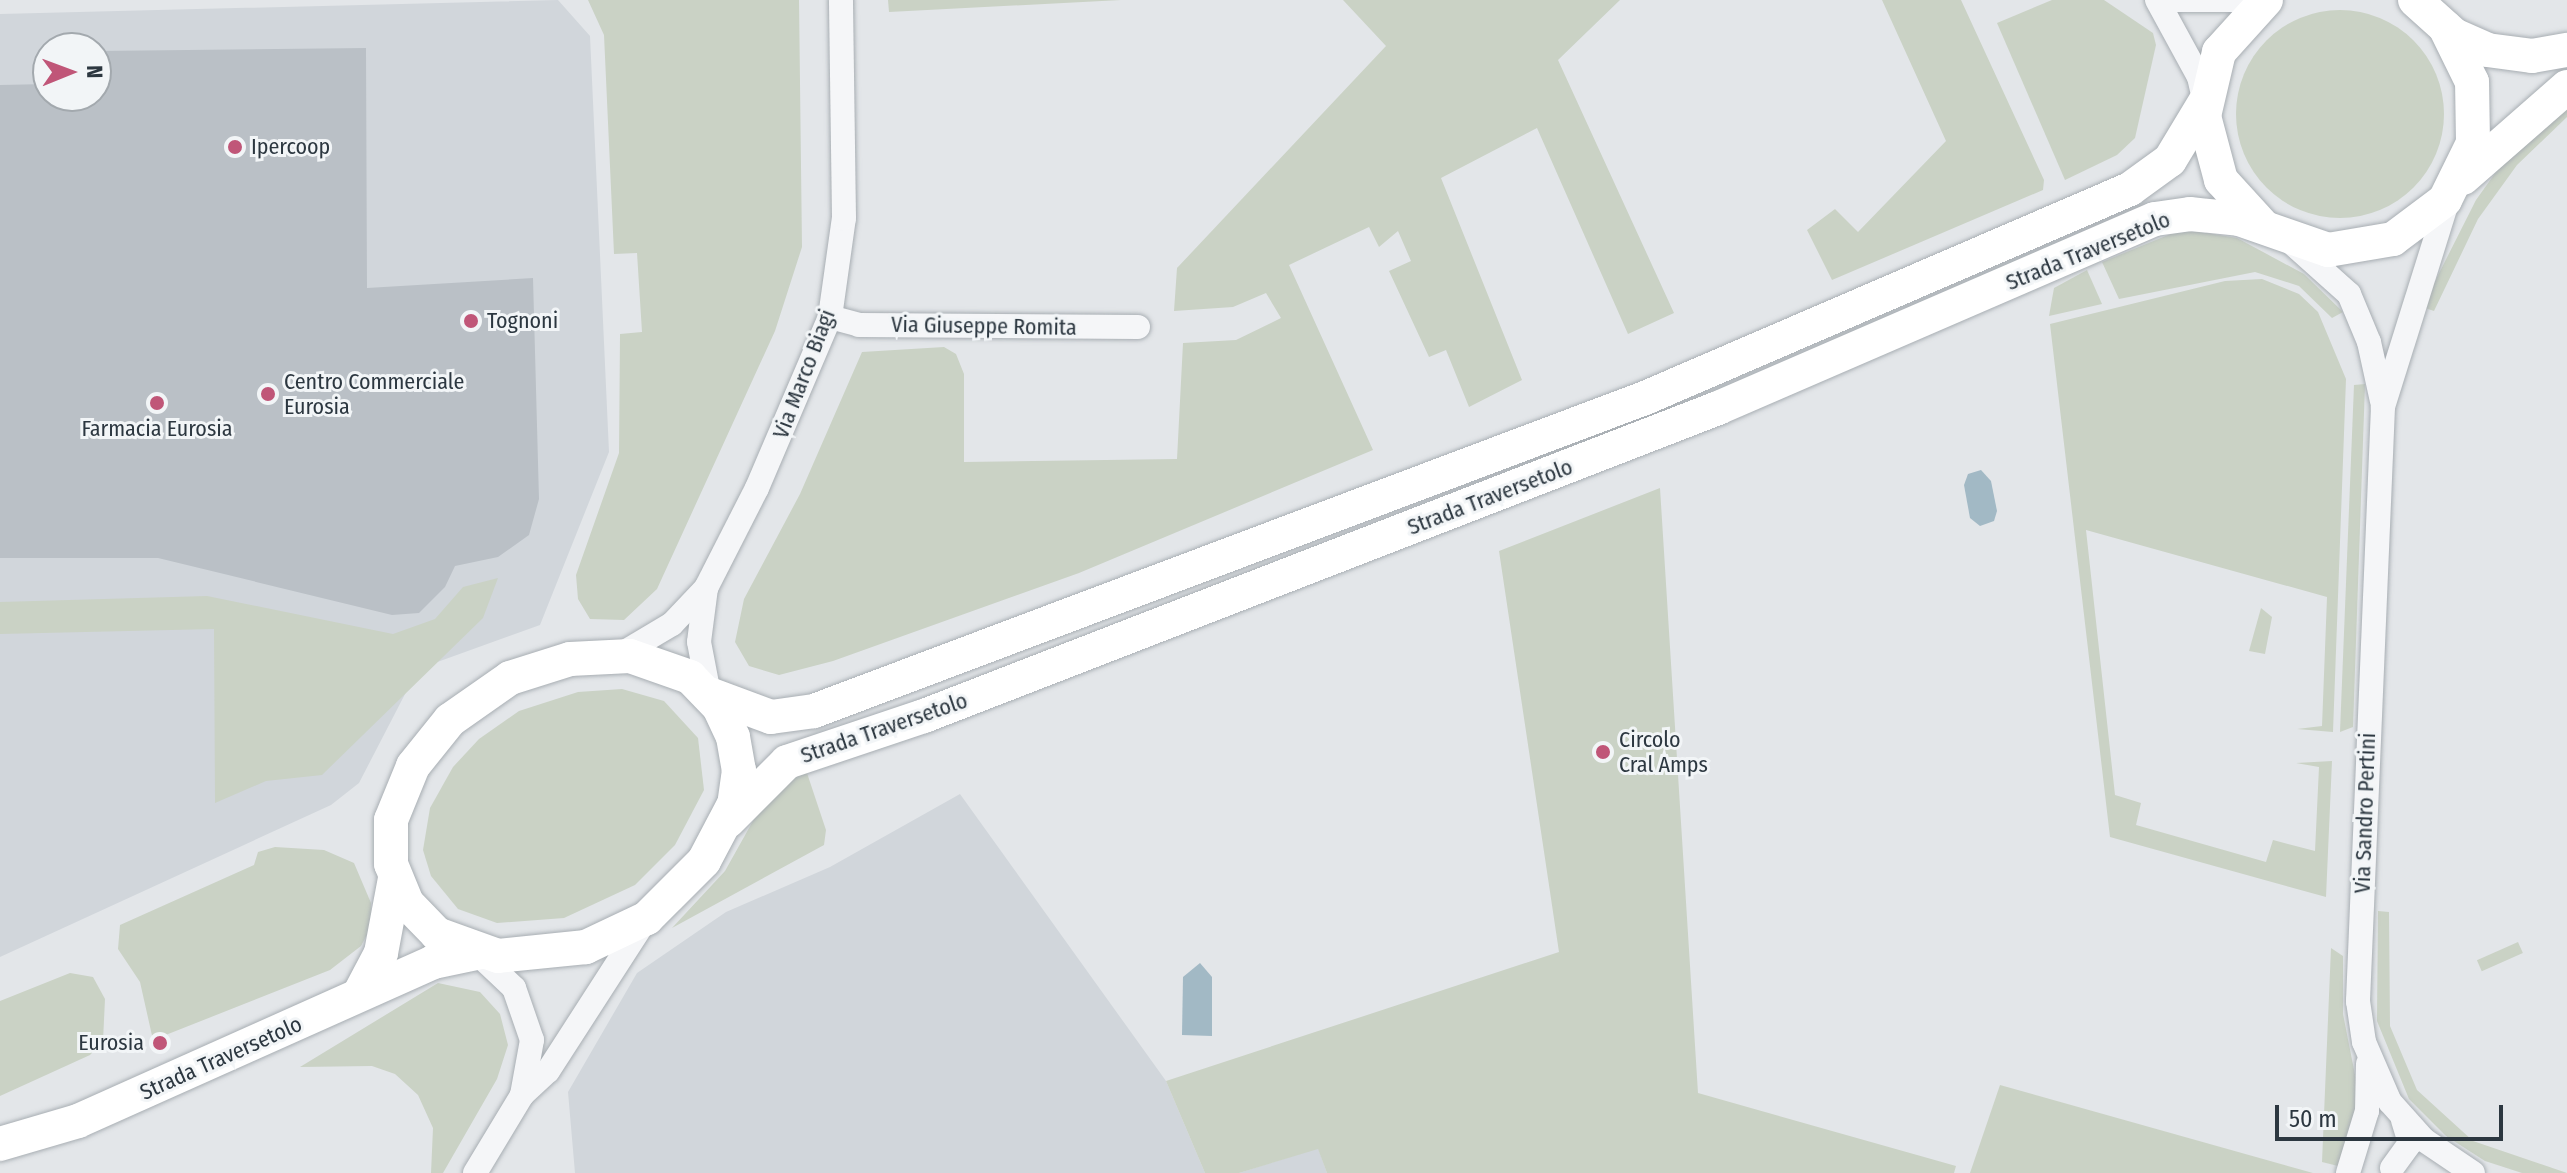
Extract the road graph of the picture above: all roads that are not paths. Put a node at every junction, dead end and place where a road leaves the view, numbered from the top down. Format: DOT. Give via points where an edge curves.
graph roads {
  1 [pos="841,0"];
  2 [pos="2157,0"];
  3 [pos="2164,0"];
  4 [pos="2256,0"];
  5 [pos="2266,0"];
  6 [pos="2415,0"];
  7 [pos="2439,14"];
  8 [pos="2567,50"];
  9 [pos="2567,87"];
  10 [pos="2205,102"];
  11 [pos="2452,191"];
  12 [pos="2276,233"];
  13 [pos="830,317"];
  14 [pos="1138,327"];
  15 [pos="2383,407"];
  16 [pos="706,588"];
  17 [pos="618,656"];
  18 [pos="709,694"];
  19 [pos="728,821"];
  20 [pos="395,878"];
  21 [pos="647,918"];
  22 [pos="477,953"];
  23 [pos="361,991"];
  24 [pos="2364,1042"];
  25 [pos="522,1095"];
  26 [pos="78,1121"];
  27 [pos="2405,1122"];
  28 [pos="2362,1137"];
  29 [pos="0,1144"];
  30 [pos="0,1167"];
  31 [pos="2386,1170"];
  32 [pos="2471,1172"];
  33 [pos="475,1173"];
  34 [pos="2348,1173"];
  1 -- 13 [label="street, Via Marco Biagi" via="844,218"];
  2 -- 10 [label="street" via="2199,77"];
  3 -- 4 [label="street"];
  5 -- 10 [label="main road, Strada Traversetolo" via="2230,33"];
  6 -- 7 [label="main road, Strada Traversetolo"];
  7 -- 8 [label="main road, Strada Traversetolo" via="2464,41 2504,54"];
  7 -- 11 [label="main road, Strada Traversetolo" via="2466,62 2475,102 2473,143"];
  9 -- 11 [label="main road, Strada Traversetolo"];
  10 -- 12 [label="main road, Strada Traversetolo" via="2206,138 2221,180"];
  10 -- 18 [label="main road, Strada Traversetolo" via="2170,160 2130,189 1645,398 814,711 771,717"];
  11 -- 12 [label="main road, Strada Traversetolo" via="2412,229 2372,246 2328,250"];
  11 -- 15 [label="street, Via Sandro Pertini"];
  12 -- 15 [label="street, Via Sandro Pertini" via="2349,294 2369,342"];
  12 -- 19 [label="main road, Strada Traversetolo" via="2190,214 2142,224 1718,408 924,716 787,762"];
  13 -- 14 [label="street, Via Giuseppe Romita" via="859,325"];
  13 -- 16 [label="street, Via Marco Biagi" via="757,488"];
  15 -- 24 [label="street, Via Sandro Pertini" via="2357,987"];
  16 -- 17 [label="street, Via Marco Biagi" via="672,624"];
  16 -- 18 [label="street, Via Marco Biagi" via="699,642"];
  17 -- 18 [label="main road, Strada Traversetolo" via="667,665"];
  17 -- 20 [label="main road, Strada Traversetolo" via="570,659 524,672 450,720 413,766 395,806 389,850"];
  18 -- 19 [label="main road, Strada Traversetolo" via="738,753 738,787"];
  19 -- 21 [label="main road, Strada Traversetolo" via="696,873"];
  20 -- 22 [label="main road, Strada Traversetolo" via="425,925"];
  20 -- 23 [label="main road, Strada Traversetolo" via="381,953"];
  21 -- 22 [label="main road, Strada Traversetolo" via="565,952"];
  21 -- 25 [label="street" via="604,975 548,1071"];
  22 -- 23 [label="main road, Strada Traversetolo" via="433,962"];
  22 -- 25 [label="street" via="514,988 529,1020 532,1040"];
  23 -- 26 [label="main road, Strada Traversetolo"];
  24 -- 27 [label="street, Via Sandro Pertini"];
  24 -- 28 [label="street" via="2369,1098"];
  25 -- 33 [label="street"];
  26 -- 29 [label="main road, Strada Traversetolo"];
  26 -- 30 [label="main road, Strada Traversetolo"];
  27 -- 28 [label="street" via="2392,1114 2377,1116"];
  27 -- 31 [label="street" via="2408,1150"];
  27 -- 32 [label="street, Via Sandro Pertini"];
  28 -- 34 [label="street"];
  31 -- 32 [label="street" via="2429,1161"];
}
